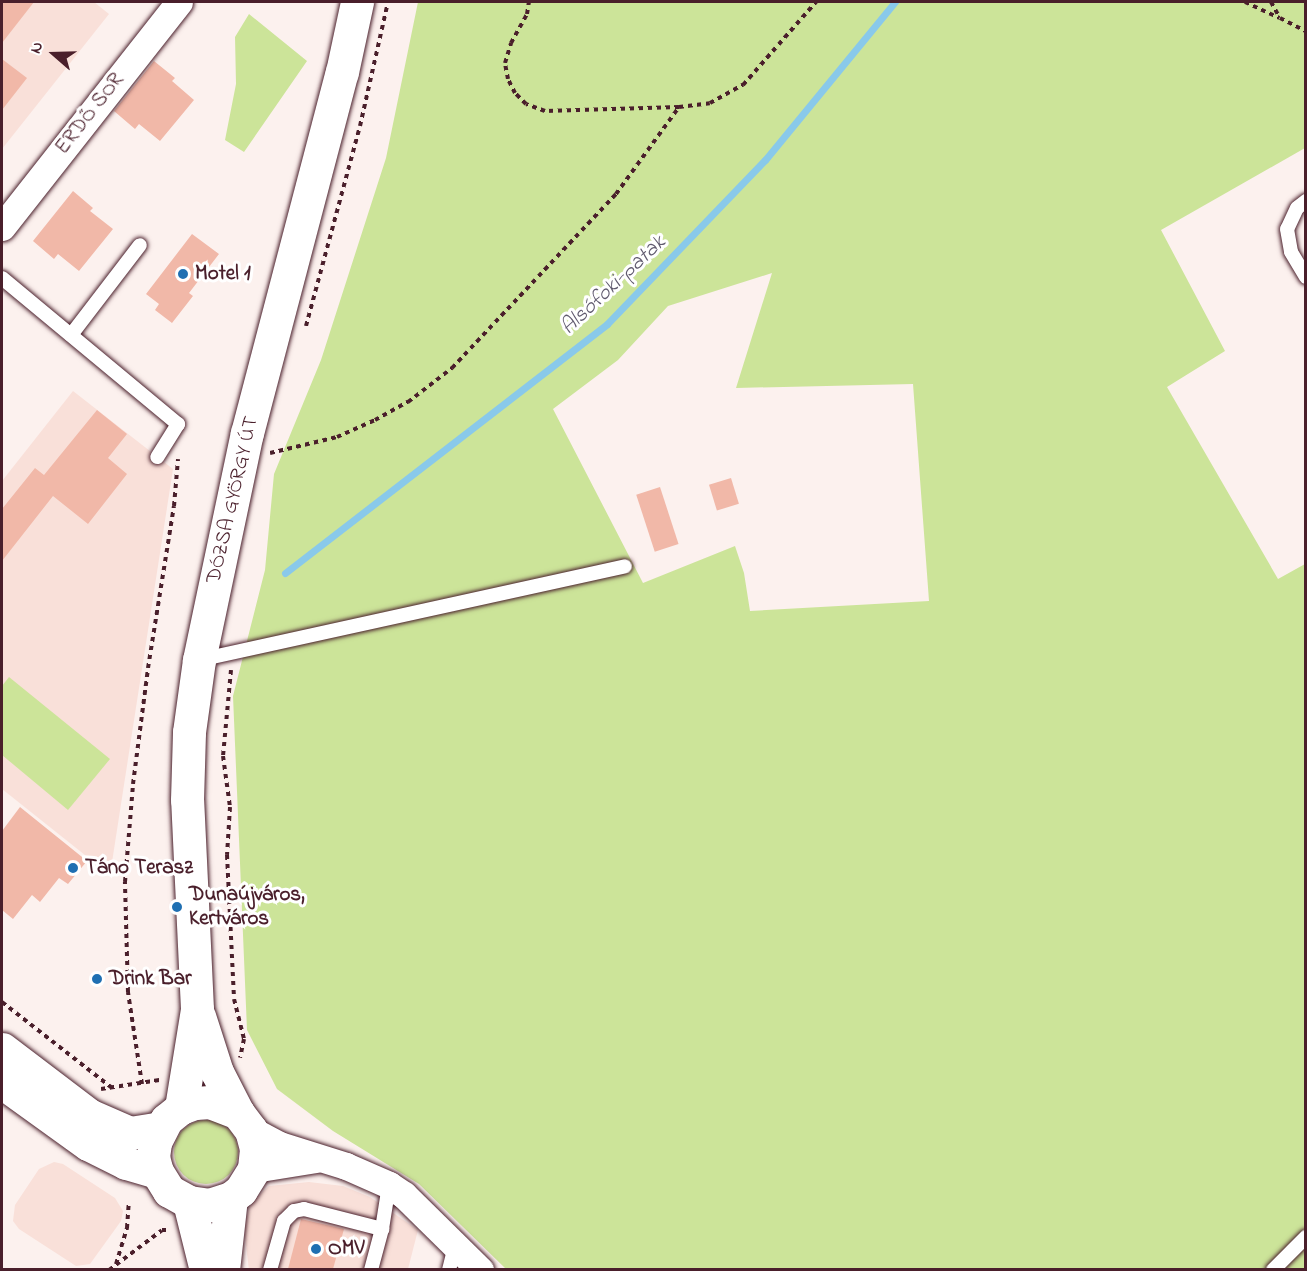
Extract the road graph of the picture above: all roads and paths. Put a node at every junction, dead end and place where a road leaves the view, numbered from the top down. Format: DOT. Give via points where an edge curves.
graph roads {
  1 [pos="178,2"];
  2 [pos="357,2"];
  3 [pos="388,2"];
  4 [pos="529,2"];
  5 [pos="816,2"];
  6 [pos="1245,2"];
  7 [pos="1271,2"];
  8 [pos="163,12"];
  9 [pos="1280,18"];
  10 [pos="1305,31"];
  11 [pos="679,107"];
  12 [pos="1305,201"];
  13 [pos="2,227"];
  14 [pos="140,245"];
  15 [pos="1305,277"];
  16 [pos="2,278"];
  17 [pos="71,335"];
  18 [pos="303,336"];
  19 [pos="178,424"];
  20 [pos="273,443"];
  21 [pos="269,454"];
  22 [pos="156,456"];
  23 [pos="268,460"];
  24 [pos="625,566"];
  25 [pos="233,652"];
  26 [pos="199,660"];
  27 [pos="2,1002"];
  28 [pos="197,1009"];
  29 [pos="2,1049"];
  30 [pos="236,1064"];
  31 [pos="2,1082"];
  32 [pos="171,1118"];
  33 [pos="244,1122"];
  34 [pos="320,1158"];
  35 [pos="254,1169"];
  36 [pos="157,1172"];
  37 [pos="389,1185"];
  38 [pos="231,1198"];
  39 [pos="129,1202"];
  40 [pos="183,1216"];
  41 [pos="382,1229"];
  42 [pos="1305,1237"];
  43 [pos="452,1258"];
  44 [pos="116,1264"];
  45 [pos="109,1269"];
  46 [pos="206,1269"];
  47 [pos="223,1269"];
  48 [pos="270,1269"];
  49 [pos="372,1269"];
  50 [pos="480,1269"];
  51 [pos="1273,1269"];
  1 -- 8 [label="street, ERDŐ SOR"];
  2 -- 26 [label="street, DÓZSA GYÖRGY ÚT" via="247,433"];
  3 -- 18 [label="path" via="360,126"];
  4 -- 11 [label="path" via="505,63 515,93 526,104 545,111"];
  5 -- 11 [label="path" via="743,85 710,103"];
  6 -- 9 [label="path"];
  7 -- 9 [label="path"];
  8 -- 13 [label="street, ERDŐ SOR"];
  9 -- 10 [label="path"];
  11 -- 21 [label="path" via="616,194 452,368 408,402 375,420 337,436"];
  12 -- 15 [label="lane" via="1287,229 1291,252"];
  14 -- 17 [label="lane"];
  16 -- 17 [label="lane"];
  17 -- 19 [label="lane"];
  19 -- 22 [label="lane"];
  19 -- 27 [label="path" via="174,506 148,668 125,882 128,993 142,1084 113,1088"];
  20 -- 21 [label="path"];
  21 -- 23 [label="path"];
  24 -- 25 [label="lane"];
  25 -- 26 [label="lane"];
  25 -- 30 [label="path" via="223,756 230,807 226,855 234,999 244,1046"];
  26 -- 28 [label="street, DÓZSA GYÖRGY ÚT" via="189,732 187,800"];
  28 -- 32 [label="street, DÓZSA GYÖRGY ÚT"];
  28 -- 33 [label="street, DÓZSA GYÖRGY ÚT" via="217,1072"];
  29 -- 32 [label="street" via="89,1115 130,1133"];
  31 -- 36 [label="street" via="88,1144 126,1163"];
  32 -- 33 [label="street" via="195,1103 210,1102"];
  32 -- 36 [label="street" via="155,1142"];
  33 -- 34 [label="street" via="279,1145"];
  33 -- 35 [label="street" via="256,1149"];
  34 -- 35 [label="street"];
  34 -- 37 [label="street"];
  35 -- 38 [label="street"];
  36 -- 40 [label="street"];
  37 -- 41 [label="lane"];
  37 -- 43 [label="street" via="405,1195"];
  38 -- 40 [label="street"];
  38 -- 47 [label="street"];
  39 -- 44 [label="path" via="127,1228"];
  40 -- 44 [label="path"];
  40 -- 46 [label="street"];
  41 -- 48 [label="lane" via="304,1209 294,1211 284,1221"];
  41 -- 49 [label="lane"];
  42 -- 51 [label="lane"];
  43 -- 50 [label="street"];
  44 -- 45 [label="path"];
}
